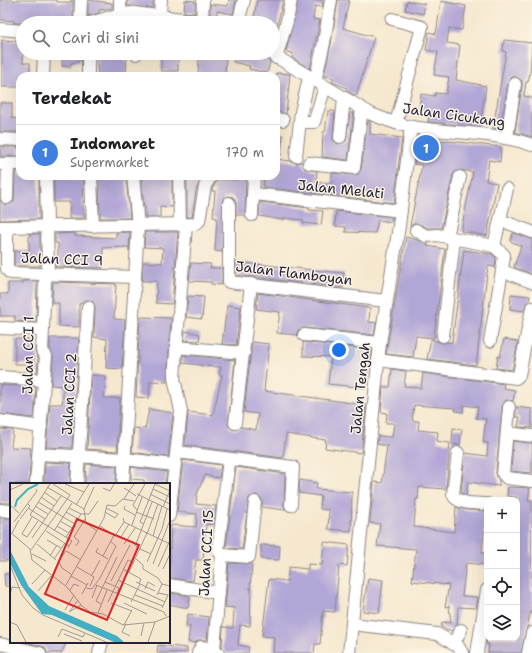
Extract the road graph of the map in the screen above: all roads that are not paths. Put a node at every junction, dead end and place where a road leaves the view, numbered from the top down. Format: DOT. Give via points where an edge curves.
graph roads {
  1 [pos="81,0"];
  2 [pos="120,0"];
  3 [pos="161,0"];
  4 [pos="203,0"];
  5 [pos="244,0"];
  6 [pos="291,0"];
  7 [pos="330,0"];
  8 [pos="120,14"];
  9 [pos="160,15"];
  10 [pos="80,16"];
  11 [pos="113,16"];
  12 [pos="127,16"];
  13 [pos="151,16"];
  14 [pos="168,16"];
  15 [pos="202,16"];
  16 [pos="240,16"];
  17 [pos="392,19"];
  18 [pos="0,29"];
  19 [pos="16,30"];
  20 [pos="280,39"];
  21 [pos="280,59"];
  22 [pos="44,60"];
  23 [pos="88,60"];
  24 [pos="43,72"];
  25 [pos="88,72"];
  26 [pos="316,82"];
  27 [pos="515,84"];
  28 [pos="344,98"];
  29 [pos="362,109"];
  30 [pos="300,122"];
  31 [pos="396,123"];
  32 [pos="411,127"];
  33 [pos="340,137"];
  34 [pos="507,137"];
  35 [pos="0,139"];
  36 [pos="16,140"];
  37 [pos="532,145"];
  38 [pos="296,156"];
  39 [pos="309,163"];
  40 [pos="4,164"];
  41 [pos="16,164"];
  42 [pos="460,177"];
  43 [pos="46,180"];
  44 [pos="91,180"];
  45 [pos="133,180"];
  46 [pos="179,180"];
  47 [pos="209,180"];
  48 [pos="254,180"];
  49 [pos="507,188"];
  50 [pos="255,194"];
  51 [pos="7,198"];
  52 [pos="229,203"];
  53 [pos="401,211"];
  54 [pos="252,215"];
  55 [pos="500,220"];
  56 [pos="183,225"];
  57 [pos="93,226"];
  58 [pos="138,226"];
  59 [pos="399,226"];
  60 [pos="4,227"];
  61 [pos="47,227"];
  62 [pos="532,232"];
  63 [pos="446,237"];
  64 [pos="494,246"];
  65 [pos="502,270"];
  66 [pos="48,273"];
  67 [pos="135,277"];
  68 [pos="532,282"];
  69 [pos="251,284"];
  70 [pos="386,301"];
  71 [pos="88,306"];
  72 [pos="532,308"];
  73 [pos="0,328"];
  74 [pos="43,330"];
  75 [pos="304,335"];
  76 [pos="443,336"];
  77 [pos="490,341"];
  78 [pos="380,343"];
  79 [pos="176,347"];
  80 [pos="244,353"];
  81 [pos="378,360"];
  82 [pos="0,377"];
  83 [pos="44,380"];
  84 [pos="509,407"];
  85 [pos="0,422"];
  86 [pos="235,422"];
  87 [pos="41,427"];
  88 [pos="507,433"];
  89 [pos="532,436"];
  90 [pos="177,452"];
  91 [pos="458,453"];
  92 [pos="39,454"];
  93 [pos="80,456"];
  94 [pos="125,459"];
  95 [pos="228,459"];
  96 [pos="174,464"];
  97 [pos="532,481"];
  98 [pos="36,483"];
  99 [pos="77,483"];
  100 [pos="123,483"];
  101 [pos="255,502"];
  102 [pos="484,504"];
  103 [pos="291,505"];
  104 [pos="170,506"];
  105 [pos="0,510"];
  106 [pos="10,511"];
  107 [pos="222,555"];
  108 [pos="170,585"];
  109 [pos="218,593"];
  110 [pos="485,605"];
  111 [pos="351,628"];
  112 [pos="461,630"];
  113 [pos="532,633"];
  114 [pos="102,643"];
  115 [pos="0,644"];
  116 [pos="454,646"];
  117 [pos="24,651"];
  118 [pos="216,651"];
  119 [pos="478,651"];
  120 [pos="40,653"];
  121 [pos="99,653"];
  122 [pos="198,653"];
  123 [pos="349,653"];
  124 [pos="528,653"];
  1 -- 10 [label="street"];
  2 -- 8 [label="street"];
  3 -- 9 [label="street"];
  4 -- 15 [label="street"];
  5 -- 16 [label="street"];
  6 -- 20 [label="street"];
  7 -- 26 [label="street"];
  8 -- 11 [label="street"];
  8 -- 12 [label="street"];
  9 -- 13 [label="street"];
  9 -- 14 [label="street"];
  17 -- 31 [label="street" via="422,27"];
  18 -- 19 [label="street"];
  21 -- 26 [label="street, Jalan Cicukang"];
  22 -- 24 [label="street"];
  23 -- 25 [label="street"];
  26 -- 28 [label="street, Jalan Cicukang"];
  26 -- 30 [label="street" via="304,94"];
  26 -- 30 [label="street" via="314,122"];
  27 -- 34 [label="street"];
  28 -- 29 [label="street, Jalan Cicukang"];
  28 -- 33 [label="street"];
  29 -- 31 [label="street, Jalan Cicukang"];
  29 -- 39 [label="street" via="354,168"];
  30 -- 38 [label="street"];
  31 -- 32 [label="street, Jalan Cicukang"];
  32 -- 34 [label="street, Jalan Cicukang"];
  32 -- 53 [label="street, Jalan Tengah"];
  34 -- 37 [label="street, Jalan Cicukang"];
  35 -- 36 [label="street"];
  40 -- 41 [label="street"];
  40 -- 51 [label="street"];
  42 -- 63 [label="street"];
  43 -- 61 [label="street, Jalan CCI 1"];
  44 -- 57 [label="street"];
  45 -- 58 [label="street"];
  46 -- 56 [label="street"];
  47 -- 56 [label="street" via="205,186 198,222"];
  48 -- 50 [label="street"];
  49 -- 55 [label="street"];
  50 -- 53 [label="street, Jalan Melati"];
  50 -- 54 [label="street"];
  52 -- 69 [label="street, Jalan Flamboyan" via="227,280"];
  53 -- 59 [label="street, Jalan Tengah"];
  55 -- 62 [label="street"];
  55 -- 64 [label="street"];
  56 -- 58 [label="street"];
  56 -- 79 [label="street"];
  57 -- 58 [label="street"];
  57 -- 61 [label="street"];
  58 -- 67 [label="street"];
  59 -- 63 [label="street"];
  59 -- 70 [label="street, Jalan Tengah"];
  60 -- 61 [label="street"];
  60 -- 66 [label="street, Jalan CCI 9" via="8,272"];
  61 -- 66 [label="street, Jalan CCI 1"];
  63 -- 64 [label="street"];
  63 -- 76 [label="street"];
  64 -- 65 [label="street" via="504,255"];
  65 -- 68 [label="street"];
  65 -- 77 [label="street"];
  66 -- 67 [label="street, Jalan CCI 9"];
  66 -- 74 [label="street, Jalan CCI 1" via="45,281"];
  67 -- 94 [label="street"];
  69 -- 70 [label="street, Jalan Flamboyan"];
  69 -- 80 [label="street"];
  70 -- 78 [label="street, Jalan Tengah"];
  71 -- 93 [label="street, Jalan CCI 2"];
  72 -- 81 [label="street" via="519,375 516,378"];
  73 -- 74 [label="street"];
  74 -- 83 [label="street, Jalan CCI 1" via="42,351 46,356"];
  75 -- 78 [label="street"];
  78 -- 81 [label="street, Jalan Tengah"];
  79 -- 80 [label="street"];
  79 -- 90 [label="street" via="174,378 181,411"];
  80 -- 86 [label="street"];
  81 -- 111 [label="street, Jalan Tengah"];
  82 -- 83 [label="street"];
  83 -- 87 [label="street, Jalan CCI 1"];
  84 -- 88 [label="street"];
  85 -- 87 [label="street"];
  87 -- 92 [label="street, Jalan CCI 1"];
  88 -- 89 [label="street"];
  88 -- 97 [label="street" via="503,474 507,478"];
  90 -- 95 [label="street"];
  90 -- 96 [label="street"];
  91 -- 102 [label="street" via="454,498 458,501"];
  92 -- 93 [label="street"];
  92 -- 98 [label="street, Jalan CCI 1"];
  93 -- 94 [label="street"];
  93 -- 99 [label="street, Jalan CCI 2"];
  94 -- 96 [label="street"];
  94 -- 100 [label="street"];
  95 -- 103 [label="street" via="293,467"];
  95 -- 107 [label="street, Jalan CCI 15" via="218,550"];
  96 -- 104 [label="street"];
  101 -- 107 [label="street" via="249,557"];
  105 -- 106 [label="street"];
  107 -- 109 [label="street, Jalan CCI 15"];
  108 -- 109 [label="street"];
  109 -- 118 [label="street, Jalan CCI 15"];
  110 -- 119 [label="street"];
  111 -- 116 [label="street" via="437,634"];
  111 -- 123 [label="street, Jalan Tengah"];
  112 -- 116 [label="street"];
  113 -- 124 [label="street"];
  114 -- 121 [label="street"];
  115 -- 117 [label="street"];
  116 -- 119 [label="street"];
  117 -- 120 [label="street"];
  118 -- 122 [label="street" via="201,647"];
}
